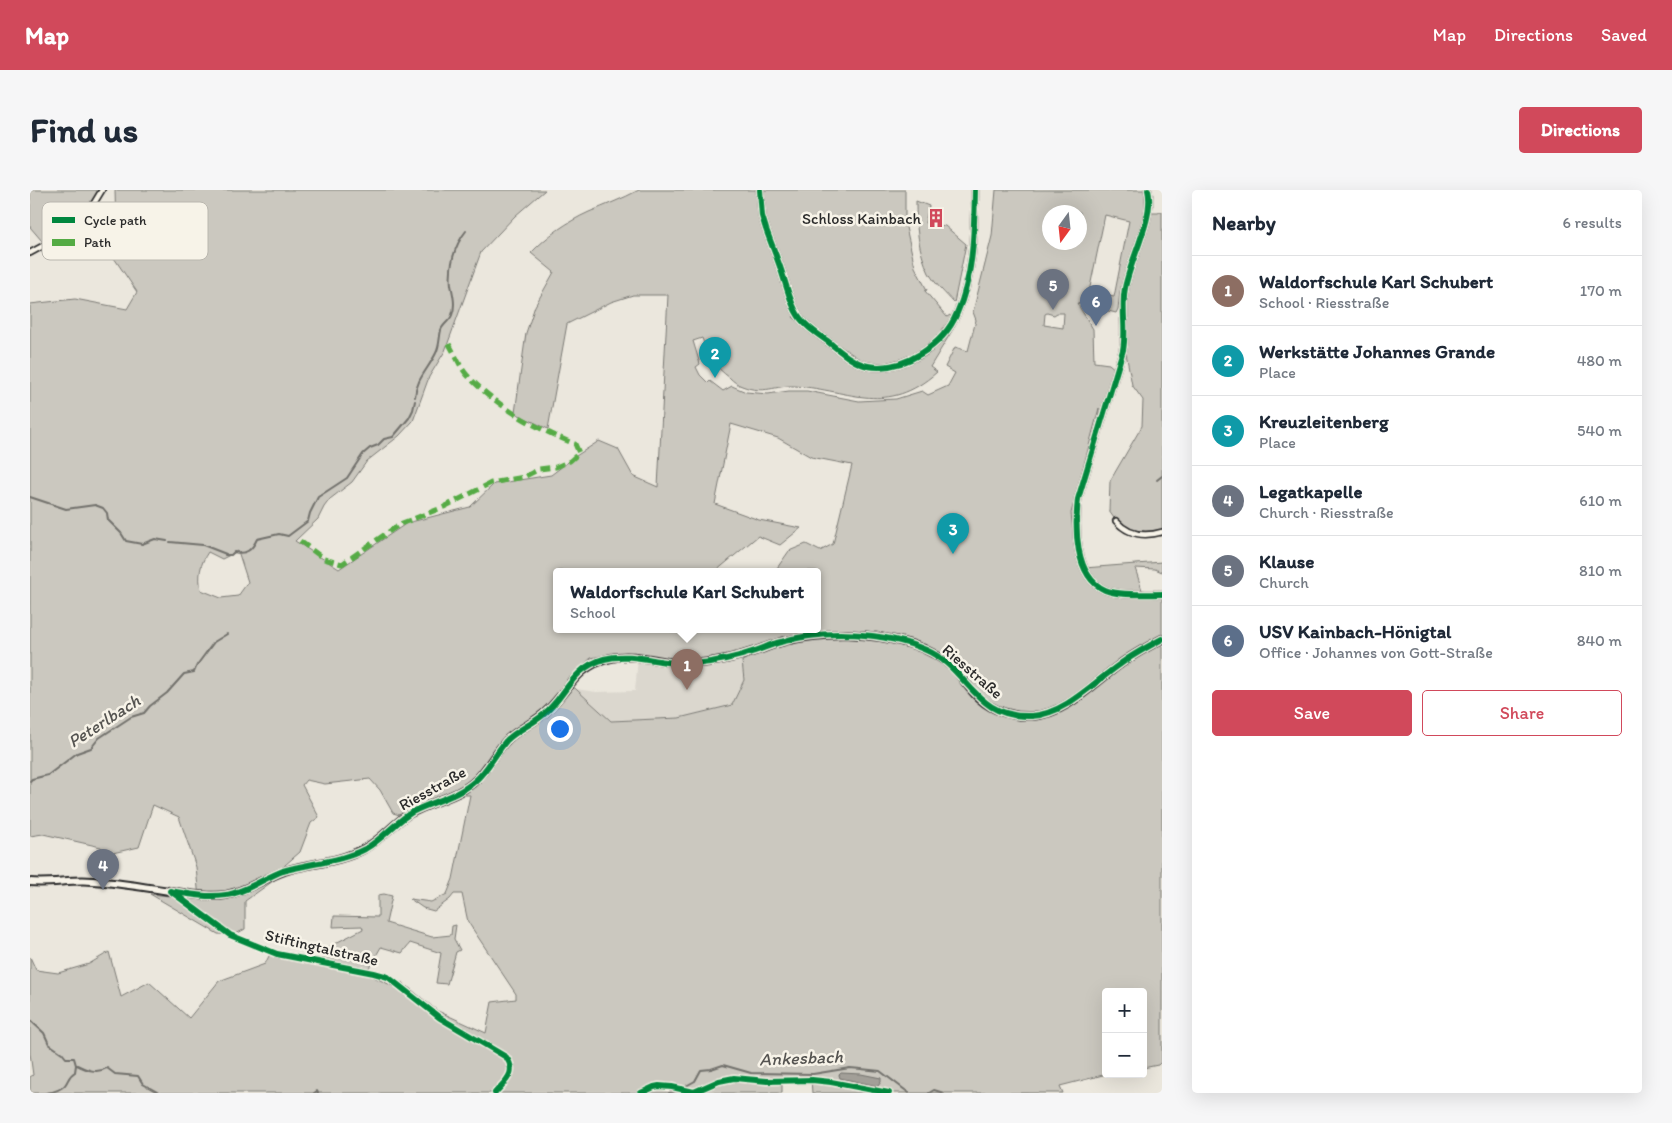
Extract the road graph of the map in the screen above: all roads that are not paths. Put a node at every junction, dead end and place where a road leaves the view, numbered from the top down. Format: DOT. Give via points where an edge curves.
graph roads {
  1 [pos="102,190"];
  2 [pos="760,190"];
  3 [pos="976,190"];
  4 [pos="1148,190"];
  5 [pos="94,202"];
  6 [pos="42,247"];
  7 [pos="30,254"];
  8 [pos="1116,522"];
  9 [pos="1162,532"];
  10 [pos="1162,594"];
  11 [pos="1162,639"];
  12 [pos="30,882"];
  13 [pos="170,891"];
  14 [pos="495,1093"];
  15 [pos="641,1093"];
  16 [pos="888,1093"];
  1 -- 5 [label="street"];
  2 -- 3 [label="street" via="762,216 797,314 809,327 867,366 897,364 924,352 940,338 957,314 970,262"];
  4 -- 10 [label="street" via="1149,208 1124,289 1123,350 1078,499 1076,522 1081,560 1090,579 1097,585 1106,591"];
  6 -- 7 [label="street"];
  8 -- 9 [label="street" via="1128,532 1148,535"];
  11 -- 13 [label="main road, Riesstraße" via="1121,663 1064,706 1035,716 1017,716 994,708 979,698 953,668 928,650 878,637 807,637 706,663 678,664 627,656 607,658 577,675 552,707 514,734 476,781 411,813 365,848 341,858 280,872 229,895"];
  12 -- 13 [label="main road, Riesstraße" via="85,880"];
  13 -- 14 [label="street, Stiftingtalstraße" via="230,935 261,948 388,977 440,1018 506,1057 511,1071"];
  15 -- 16 [label="street" via="659,1086 698,1091 734,1078 812,1080"];
}
